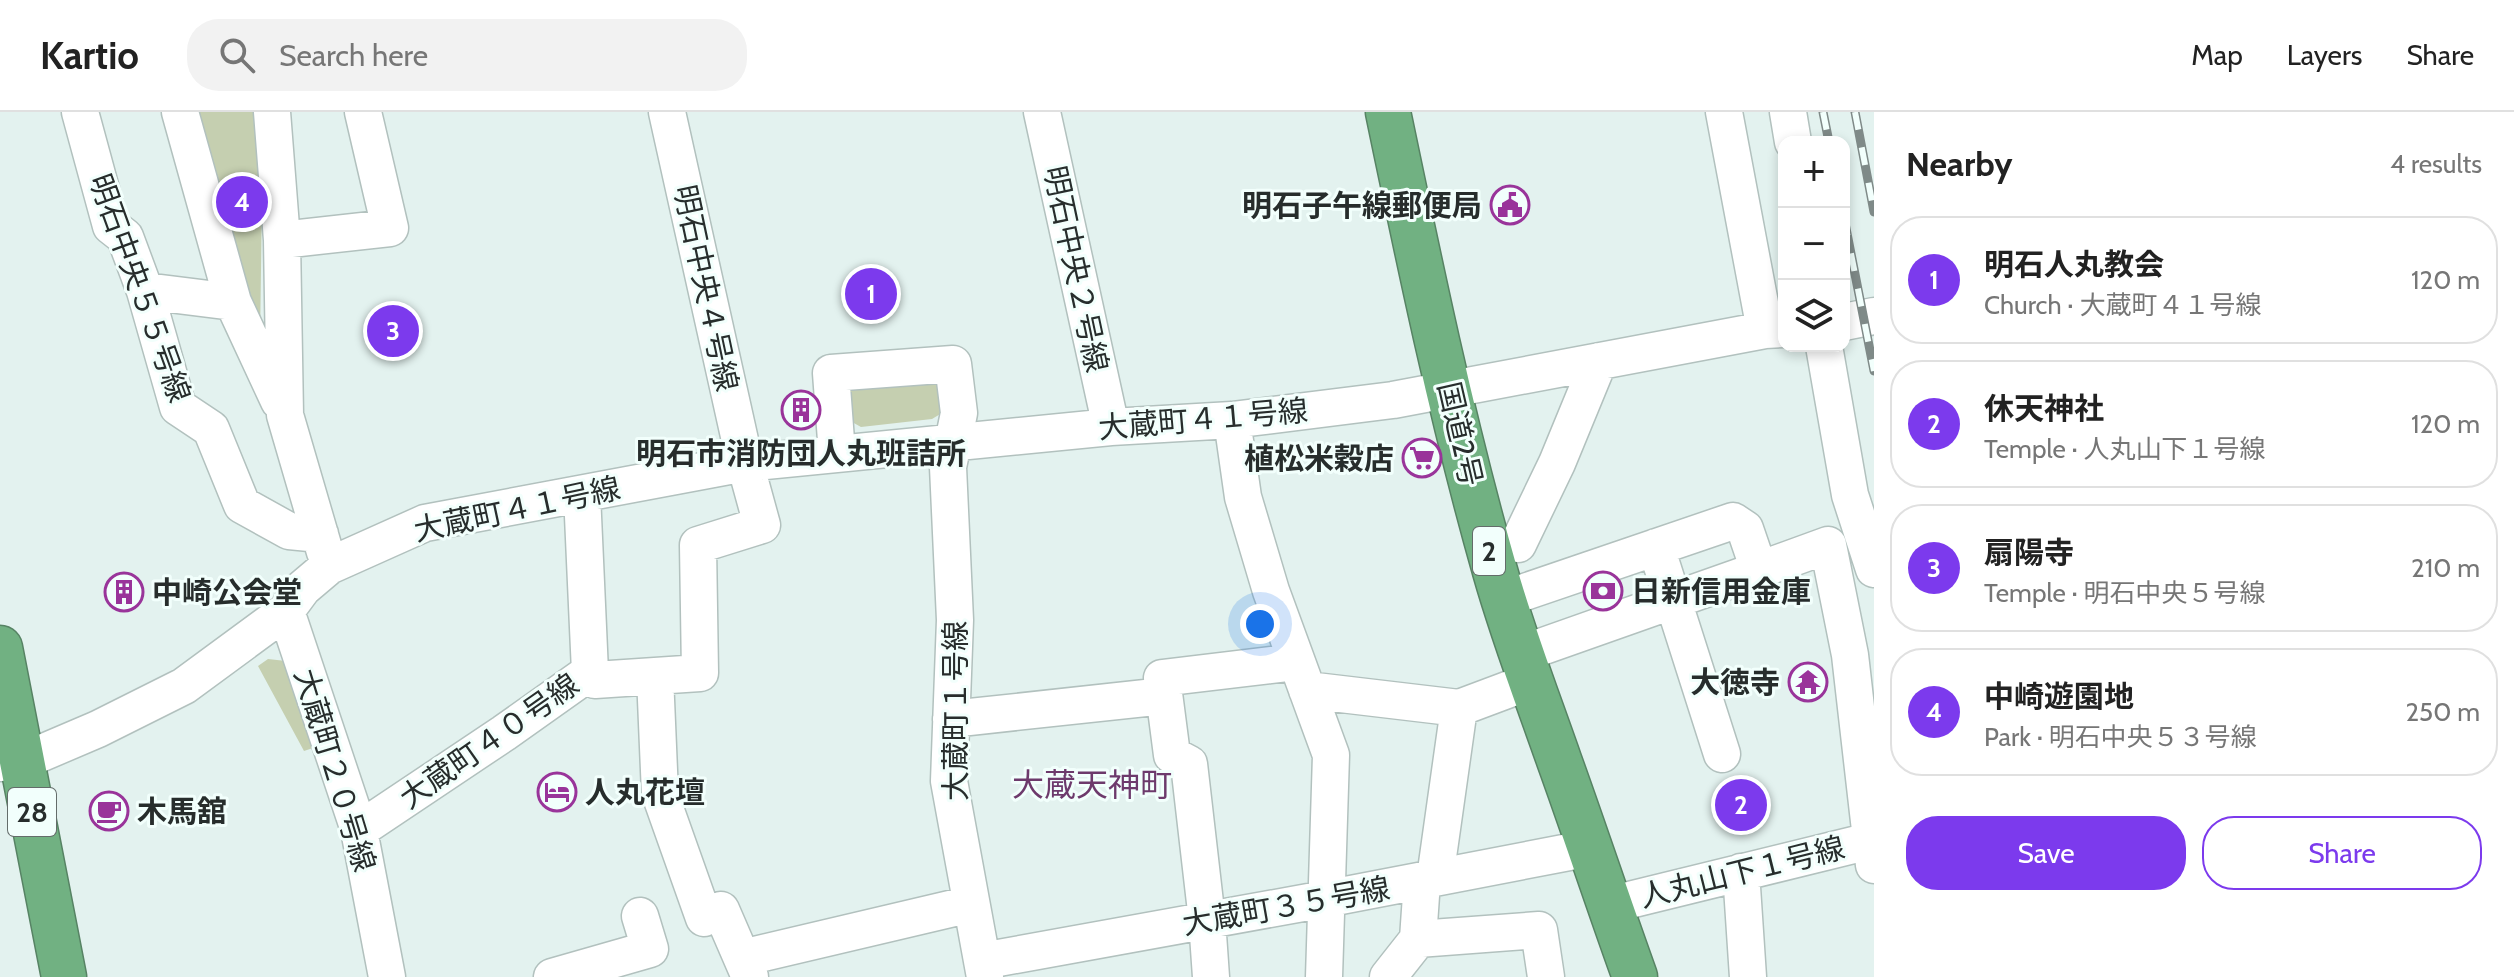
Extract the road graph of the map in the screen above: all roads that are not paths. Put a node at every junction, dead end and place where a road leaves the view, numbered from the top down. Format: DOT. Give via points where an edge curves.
graph roads {
  1 [pos="80,112"];
  2 [pos="180,112"];
  3 [pos="272,112"];
  4 [pos="363,112"];
  5 [pos="667,112"];
  6 [pos="1042,112"];
  7 [pos="1388,112"];
  8 [pos="1724,112"];
  9 [pos="1788,112"];
  10 [pos="1792,136"];
  11 [pos="282,240"];
  12 [pos="145,291"];
  13 [pos="233,302"];
  14 [pos="1874,316"];
  15 [pos="1850,321"];
  16 [pos="1774,330"];
  17 [pos="1825,352"];
  18 [pos="1599,361"];
  19 [pos="1450,390"];
  20 [pos="285,415"];
  21 [pos="1232,420"];
  22 [pos="1111,427"];
  23 [pos="954,443"];
  24 [pos="837,454"];
  25 [pos="745,463"];
  26 [pos="582,494"];
  27 [pos="1518,544"];
  28 [pos="1656,547"];
  29 [pos="324,550"];
  30 [pos="1874,569"];
  31 [pos="1759,570"];
  32 [pos="1504,599"];
  33 [pos="1673,600"];
  34 [pos="286,611"];
  35 [pos="0,648"];
  36 [pos="1526,667"];
  37 [pos="590,672"];
  38 [pos="655,676"];
  39 [pos="1302,676"];
  40 [pos="1164,696"];
  41 [pos="1459,708"];
  42 [pos="951,719"];
  43 [pos="1722,754"];
  44 [pos="11,762"];
  45 [pos="359,830"];
  46 [pos="1590,848"];
  47 [pos="1873,848"];
  48 [pos="1741,872"];
  49 [pos="1428,879"];
  50 [pos="1325,899"];
  51 [pos="971,904"];
  52 [pos="1609,905"];
  53 [pos="640,916"];
  54 [pos="1207,920"];
  55 [pos="1418,939"];
  56 [pos="746,968"];
  57 [pos="984,969"];
  58 [pos="64,977"];
  59 [pos="387,977"];
  60 [pos="552,977"];
  61 [pos="1211,977"];
  62 [pos="1324,977"];
  63 [pos="1388,977"];
  64 [pos="1546,977"];
  65 [pos="1635,977"];
  66 [pos="1748,977"];
  1 -- 12 [label="street, 明石中央５５号線" via="111,226 125,237"];
  2 -- 13 [label="street"];
  3 -- 11 [label="street"];
  4 -- 11 [label="street" via="390,228"];
  5 -- 25 [label="street, 明石中央４号線"];
  6 -- 22 [label="street, 明石中央２号線"];
  7 -- 19 [label="highway, 国道2号 / 2"];
  8 -- 16 [label="street"];
  9 -- 10 [label="street"];
  11 -- 20 [label="street"];
  12 -- 13 [label="street"];
  12 -- 29 [label="street, 明石中央５５号線" via="178,407 211,429 242,505"];
  13 -- 20 [label="street"];
  14 -- 15 [label="street"];
  16 -- 18 [label="street, 大蔵町４１号線"];
  17 -- 30 [label="street" via="1850,495"];
  18 -- 19 [label="street, 大蔵町４１号線"];
  18 -- 27 [label="street"];
  19 -- 21 [label="street, 大蔵町４１号線"];
  19 -- 32 [label="highway, 国道2号 / 2" via="1458,438"];
  20 -- 29 [label="street"];
  21 -- 22 [label="street, 大蔵町４１号線"];
  21 -- 39 [label="street" via="1243,497"];
  22 -- 23 [label="street, 大蔵町４１号線"];
  23 -- 24 [label="street, 大蔵町４１号線"];
  23 -- 24 [label="street" via="959,413 953,364 831,373"];
  23 -- 42 [label="street, 大蔵町１号線" via="948,467 955,620"];
  24 -- 25 [label="street, 大蔵町４１号線"];
  25 -- 26 [label="street, 大蔵町４１号線"];
  25 -- 38 [label="street, 明石中央４号線" via="762,525 698,545 700,673"];
  26 -- 29 [label="street, 大蔵町４１号線" via="425,523"];
  26 -- 37 [label="street, 大蔵町４０号線"];
  28 -- 31 [label="street" via="1733,521 1745,529"];
  28 -- 32 [label="street"];
  28 -- 33 [label="street"];
  29 -- 34 [label="street, 大蔵町４１号線"];
  31 -- 33 [label="street"];
  31 -- 47 [label="street" via="1828,545 1850,655"];
  32 -- 36 [label="highway, 国道2号 / 2"];
  33 -- 36 [label="street"];
  33 -- 43 [label="street"];
  34 -- 44 [label="street, 大蔵町４１号線" via="184,686 98,729"];
  34 -- 45 [label="street, 大蔵町２０号線"];
  35 -- 44 [label="highway, 28"];
  36 -- 41 [label="street"];
  36 -- 46 [label="highway, 国道2号 / 2"];
  37 -- 38 [label="street" via="595,680"];
  37 -- 45 [label="street, 大蔵町４０号線"];
  38 -- 56 [label="street" via="660,794 704,918 721,910"];
  39 -- 40 [label="street" via="1162,678"];
  39 -- 41 [label="street"];
  39 -- 50 [label="street" via="1331,755"];
  40 -- 42 [label="street"];
  40 -- 54 [label="street" via="1172,755 1189,764"];
  41 -- 49 [label="street"];
  42 -- 51 [label="street, 大蔵町１号線" via="949,781"];
  44 -- 58 [label="highway, 28"];
  45 -- 59 [label="street, 大蔵町２０号線"];
  46 -- 49 [label="street, 大蔵町３５号線"];
  46 -- 52 [label="highway, 国道2号 / 2"];
  47 -- 48 [label="street, 人丸山下１号線"];
  48 -- 52 [label="street, 人丸山下１号線"];
  48 -- 66 [label="street"];
  49 -- 50 [label="street, 大蔵町３５号線"];
  49 -- 55 [label="street"];
  50 -- 54 [label="street, 大蔵町３５号線"];
  50 -- 62 [label="street"];
  51 -- 56 [label="street"];
  51 -- 57 [label="street, 大蔵町１号線"];
  52 -- 65 [label="highway, 国道2号 / 2"];
  53 -- 60 [label="street" via="650,949"];
  54 -- 57 [label="street, 大蔵町３５号線"];
  54 -- 61 [label="street"];
  55 -- 63 [label="street"];
  55 -- 64 [label="street" via="1539,930"];
}
